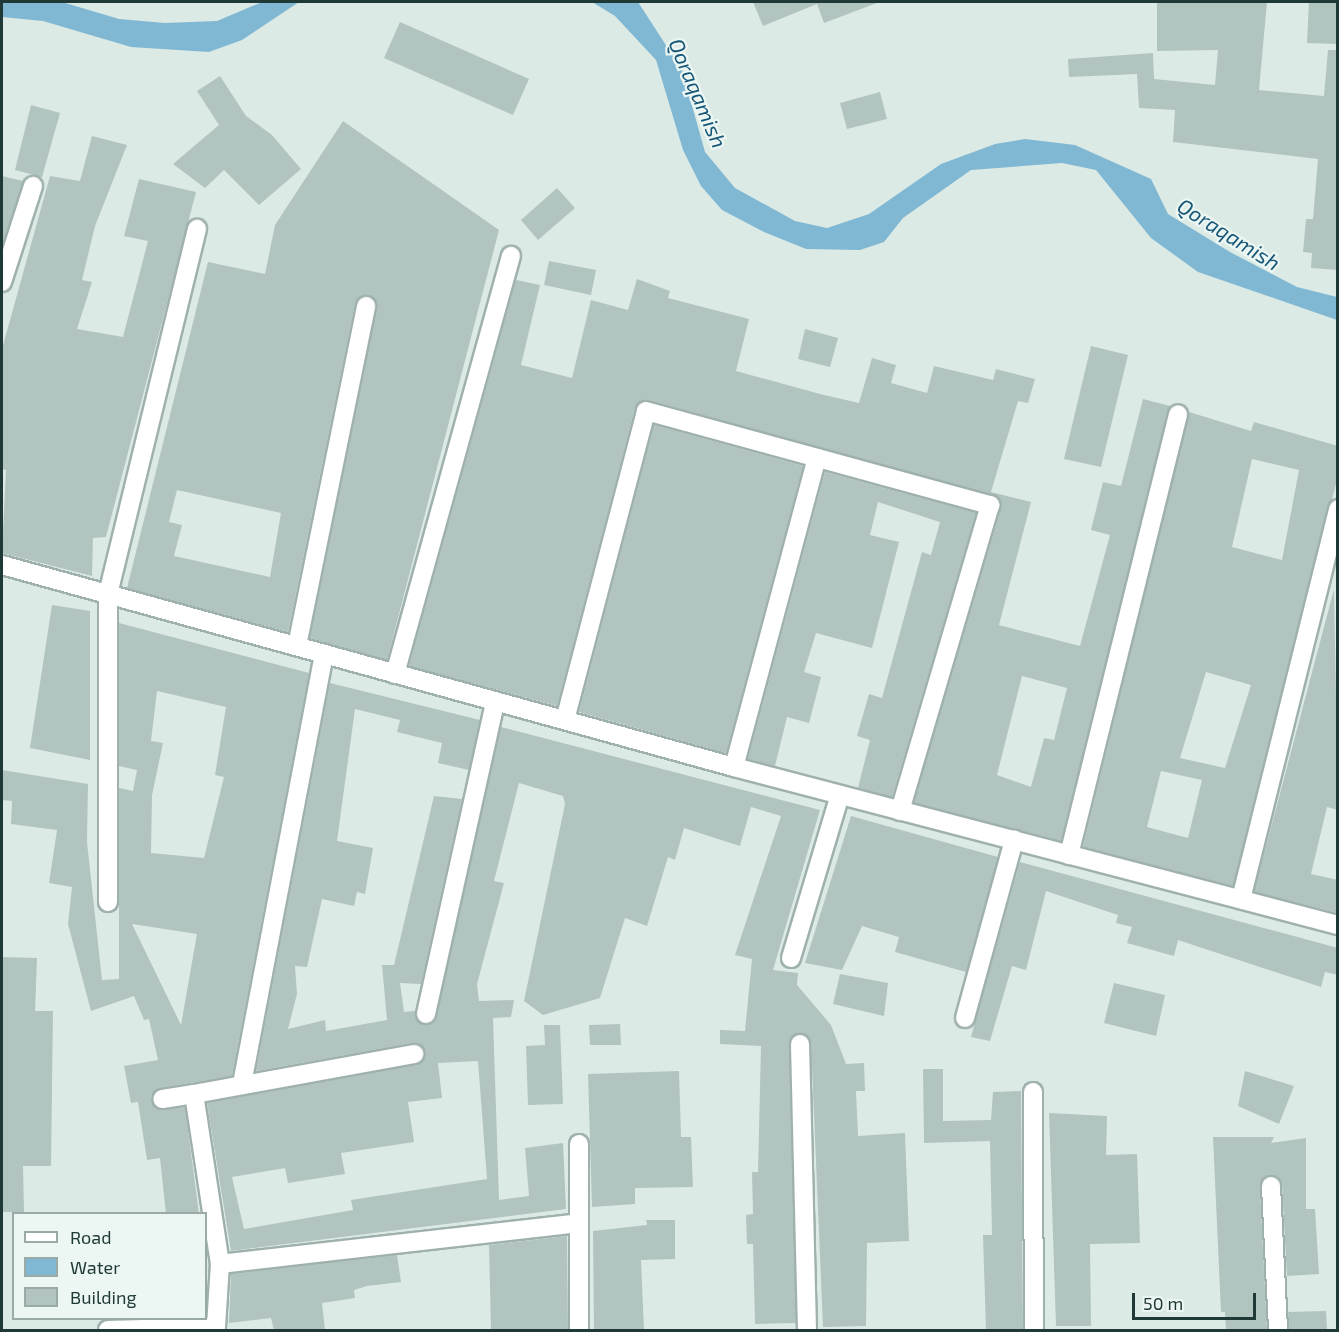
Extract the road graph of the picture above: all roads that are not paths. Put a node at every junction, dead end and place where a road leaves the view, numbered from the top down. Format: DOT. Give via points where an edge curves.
graph roads {
  1 [pos="33,186"];
  2 [pos="196,229"];
  3 [pos="511,256"];
  4 [pos="2,282"];
  5 [pos="366,306"];
  6 [pos="1179,414"];
  7 [pos="817,458"];
  8 [pos="1338,509"];
  9 [pos="2,564"];
  10 [pos="108,594"];
  11 [pos="297,646"];
  12 [pos="324,654"];
  13 [pos="395,674"];
  14 [pos="495,703"];
  15 [pos="565,720"];
  16 [pos="734,767"];
  17 [pos="840,795"];
  18 [pos="900,811"];
  19 [pos="1014,840"];
  20 [pos="1070,855"];
  21 [pos="1241,899"];
  22 [pos="108,902"];
  23 [pos="1338,925"];
  24 [pos="791,958"];
  25 [pos="426,1014"];
  26 [pos="965,1018"];
  27 [pos="800,1044"];
  28 [pos="414,1054"];
  29 [pos="242,1084"];
  30 [pos="1033,1092"];
  31 [pos="194,1095"];
  32 [pos="162,1099"];
  33 [pos="579,1144"];
  34 [pos="1271,1186"];
  35 [pos="579,1223"];
  36 [pos="220,1264"];
  37 [pos="108,1330"];
  38 [pos="579,1330"];
  39 [pos="807,1330"];
  40 [pos="1035,1330"];
  41 [pos="1278,1330"];
  1 -- 4 [label="street"];
  2 -- 10 [label="street"];
  3 -- 13 [label="street"];
  5 -- 11 [label="street"];
  6 -- 20 [label="street"];
  7 -- 15 [label="street" via="646,411"];
  7 -- 16 [label="street"];
  7 -- 18 [label="street" via="990,505"];
  8 -- 21 [label="street"];
  9 -- 10 [label="street"];
  10 -- 11 [label="street"];
  10 -- 22 [label="street"];
  11 -- 12 [label="street"];
  12 -- 13 [label="street"];
  12 -- 29 [label="street"];
  13 -- 14 [label="street"];
  14 -- 15 [label="street"];
  14 -- 25 [label="street"];
  15 -- 16 [label="street"];
  16 -- 17 [label="street"];
  17 -- 18 [label="street"];
  17 -- 24 [label="street"];
  18 -- 19 [label="street"];
  19 -- 20 [label="street"];
  19 -- 26 [label="street"];
  20 -- 21 [label="street"];
  21 -- 23 [label="street"];
  27 -- 39 [label="street"];
  28 -- 29 [label="street"];
  29 -- 31 [label="street"];
  30 -- 40 [label="street"];
  31 -- 32 [label="street"];
  31 -- 36 [label="street"];
  33 -- 35 [label="street"];
  34 -- 41 [label="street"];
  35 -- 36 [label="street"];
  35 -- 38 [label="street"];
  36 -- 37 [label="street" via="216,1327"];
}
